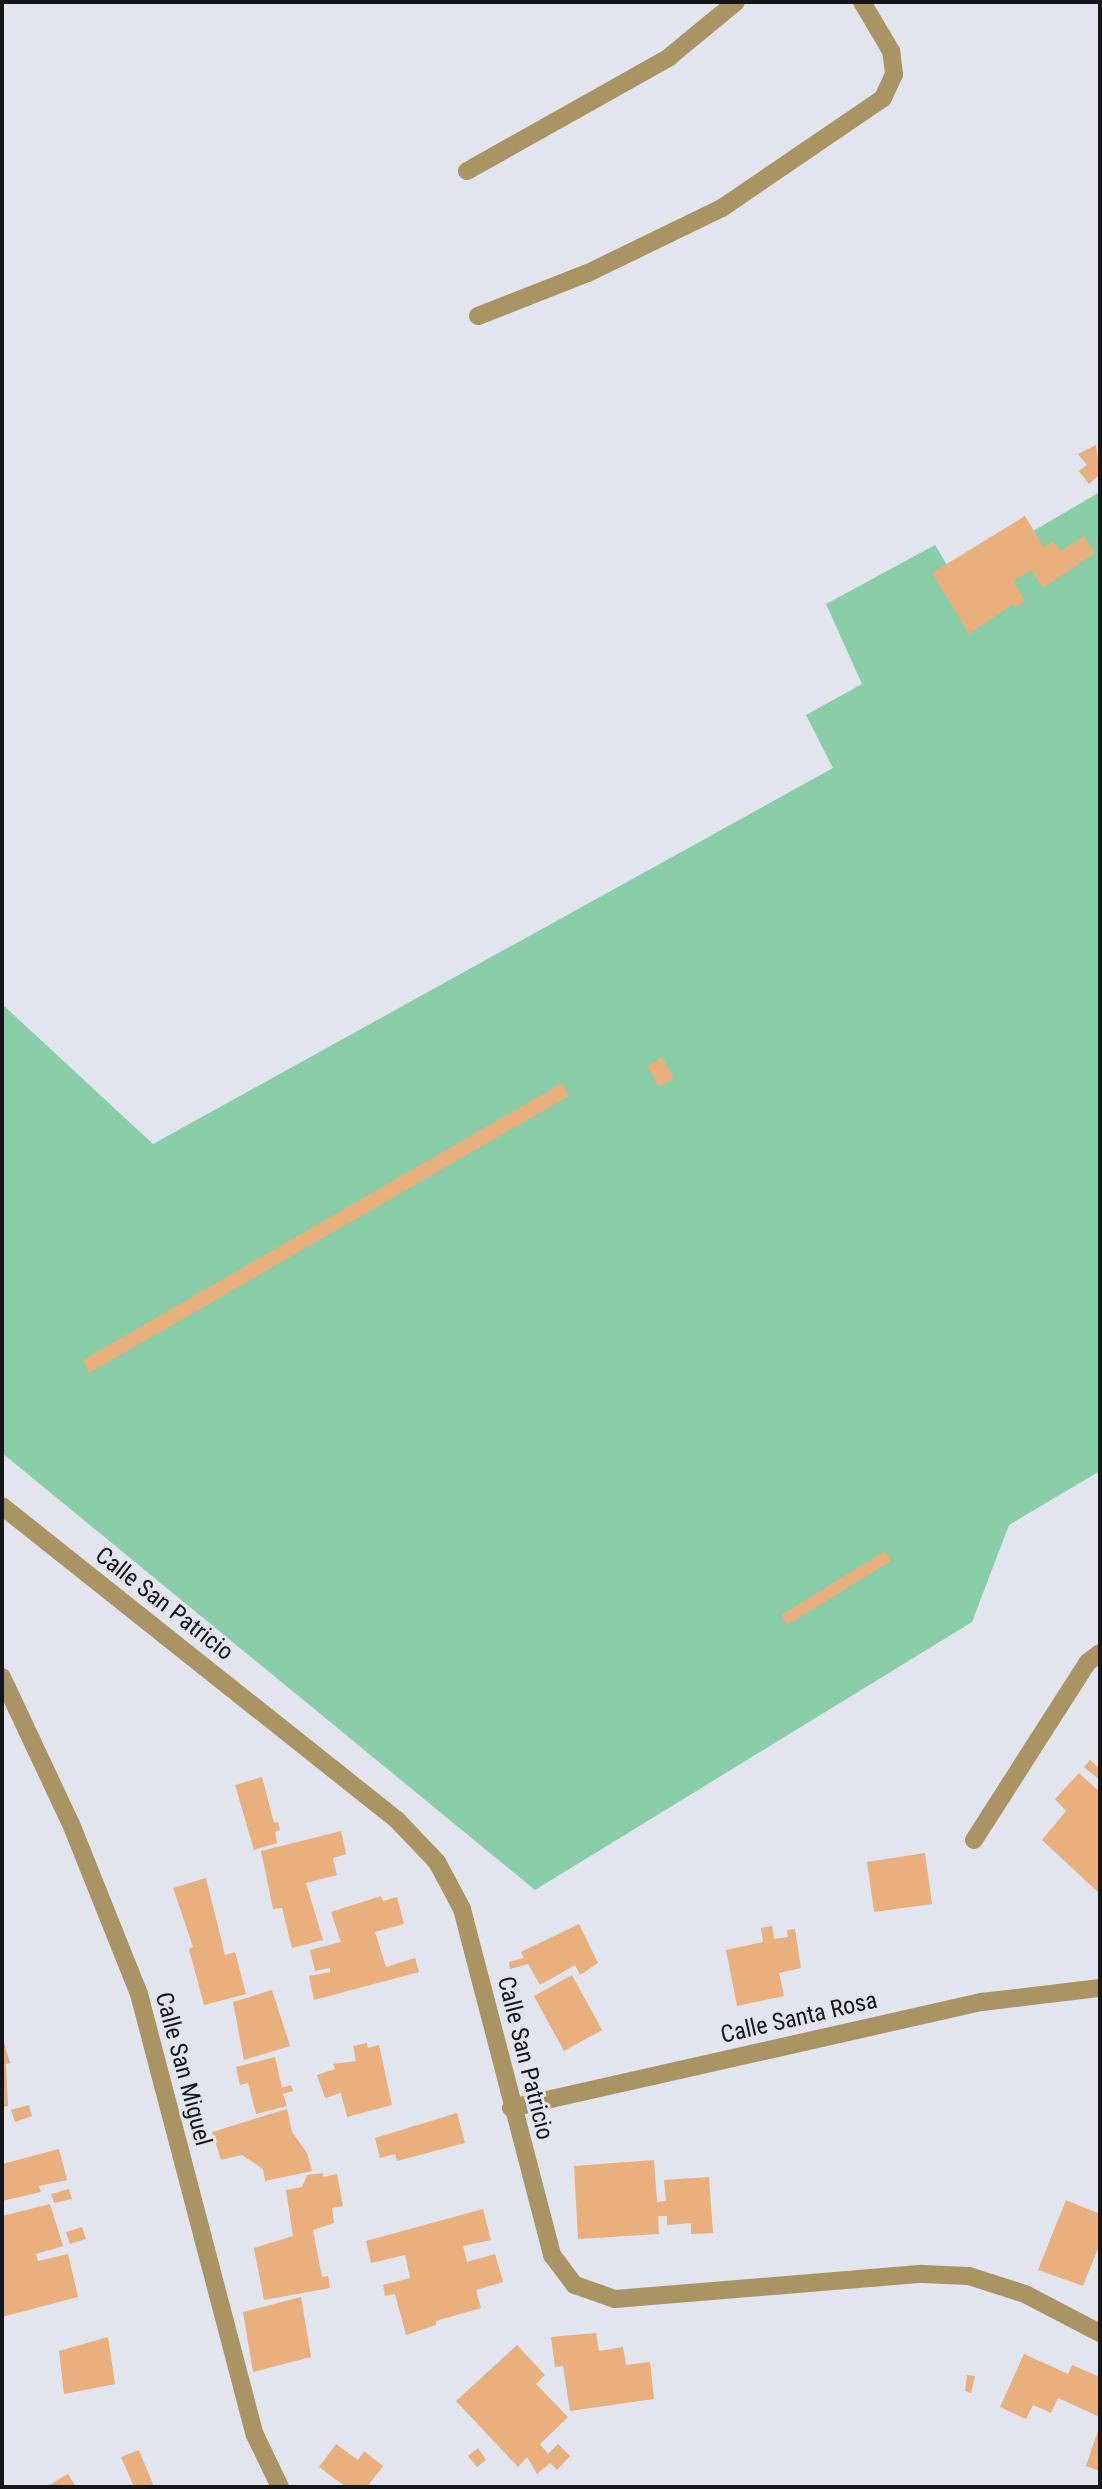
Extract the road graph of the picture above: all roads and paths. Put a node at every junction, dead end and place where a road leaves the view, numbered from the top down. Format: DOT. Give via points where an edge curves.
graph roads {
  1 [pos="736,2"];
  2 [pos="862,2"];
  3 [pos="467,171"];
  4 [pos="478,316"];
  5 [pos="2,1506"];
  6 [pos="1100,1653"];
  7 [pos="2,1677"];
  8 [pos="974,1840"];
  9 [pos="1100,1988"];
  10 [pos="511,2108"];
  11 [pos="1100,2333"];
  12 [pos="280,2487"];
  1 -- 3 [label="street" via="668,58"];
  2 -- 4 [label="street" via="891,51 894,74 883,98 722,208 588,273"];
  5 -- 10 [label="street, Calle San Patricio" via="397,1820 437,1862 462,1909"];
  6 -- 8 [label="street" via="1087,1662"];
  7 -- 12 [label="street, Calle San Miguel" via="71,1824 139,1994 255,2435"];
  9 -- 10 [label="street, Calle Santa Rosa" via="982,2002"];
  10 -- 11 [label="street, Calle San Patricio" via="552,2255 575,2285 615,2299 922,2274 969,2277 1025,2294"];
}
